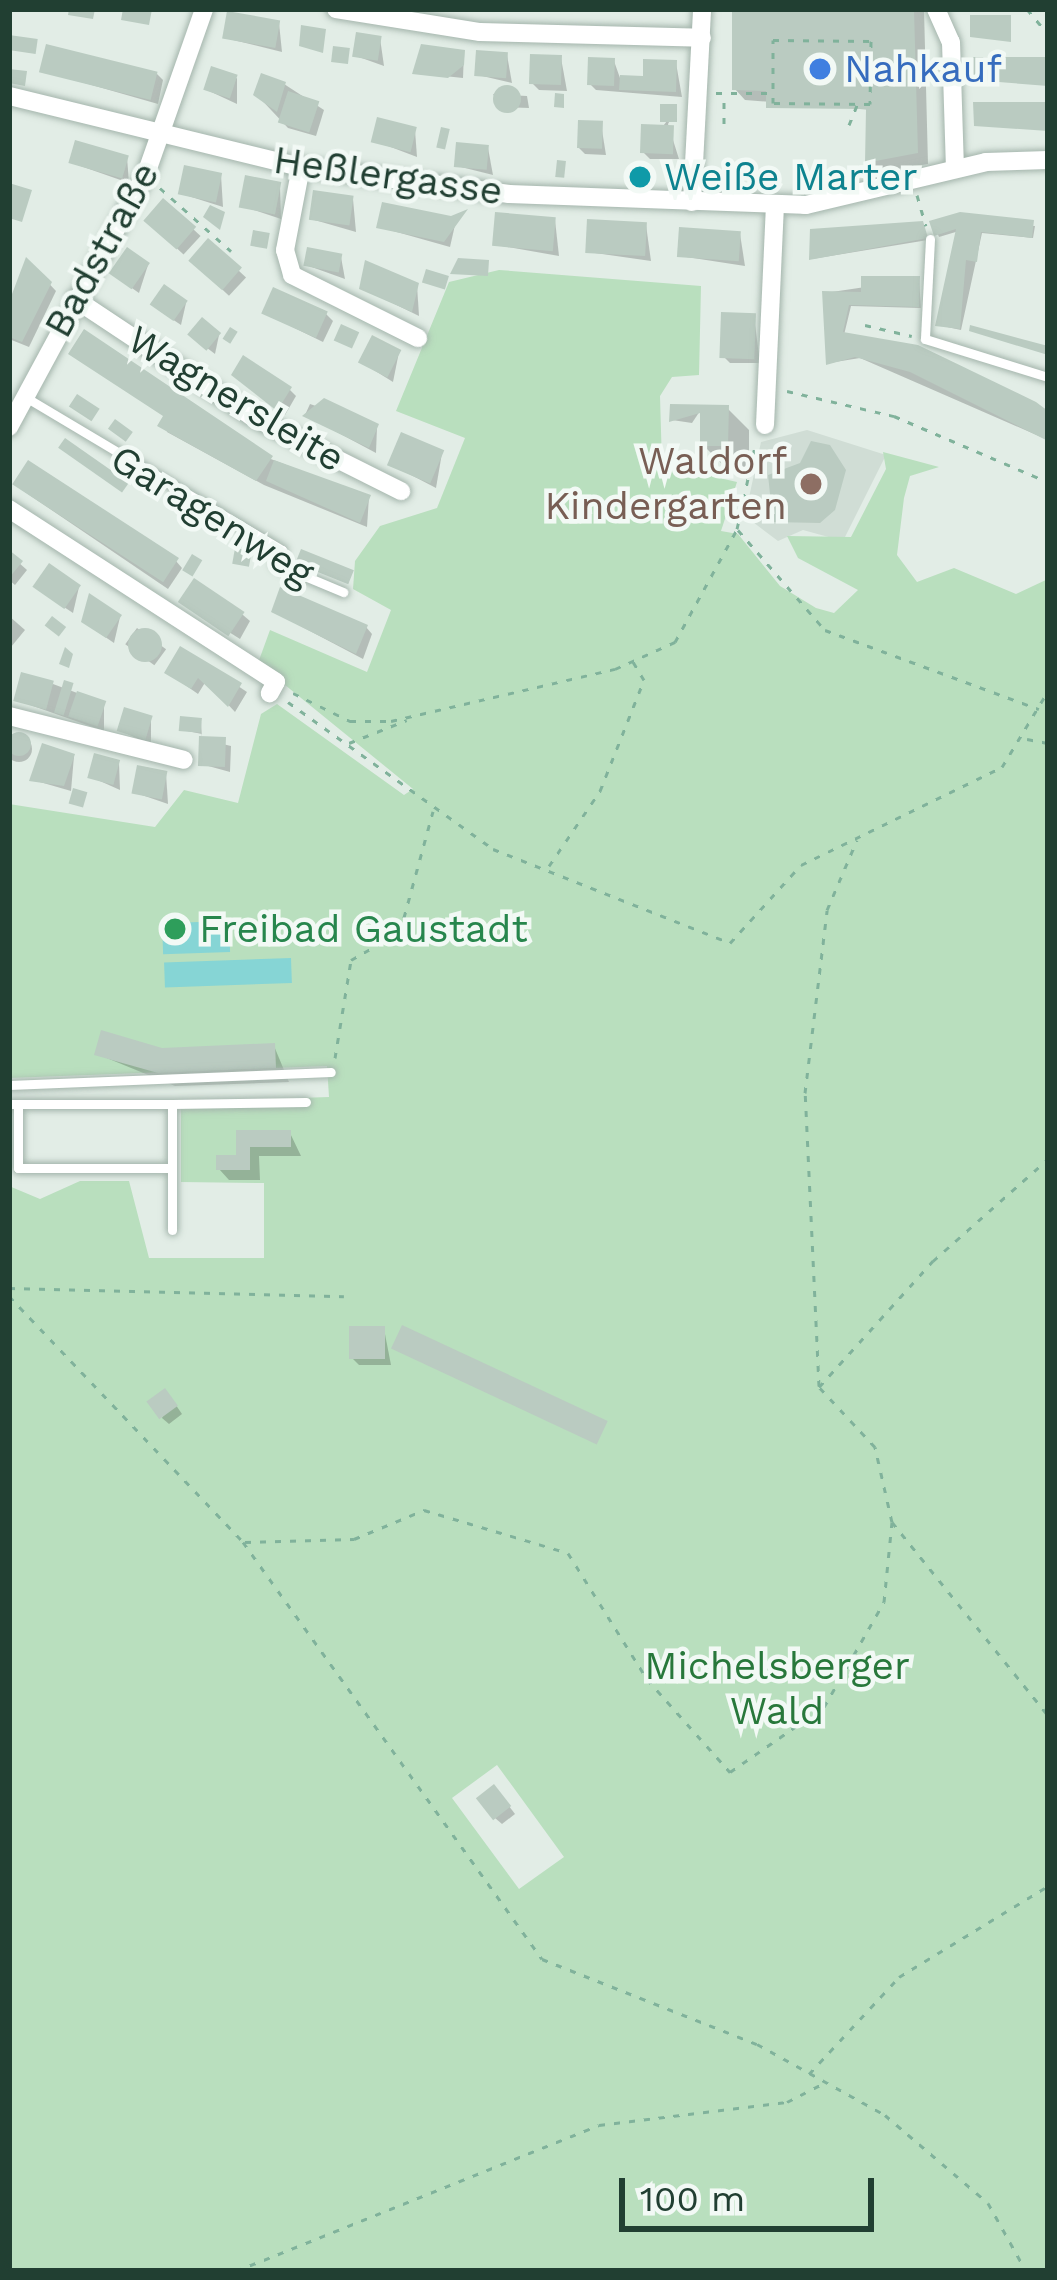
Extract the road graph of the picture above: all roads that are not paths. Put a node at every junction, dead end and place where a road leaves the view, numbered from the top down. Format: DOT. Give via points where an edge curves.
graph roads {
  1 [pos="204,9"];
  2 [pos="336,9"];
  3 [pos="702,9"];
  4 [pos="936,9"];
  5 [pos="702,38"];
  6 [pos="9,96"];
  7 [pos="163,136"];
  8 [pos="1043,162"];
  9 [pos="301,167"];
  10 [pos="955,169"];
  11 [pos="692,202"];
  12 [pos="775,205"];
  13 [pos="930,239"];
  14 [pos="75,299"];
  15 [pos="418,338"];
  16 [pos="1048,376"];
  17 [pos="24,396"];
  18 [pos="766,425"];
  19 [pos="9,427"];
  20 [pos="401,491"];
  21 [pos="9,508"];
  22 [pos="343,592"];
  23 [pos="273,687"];
  24 [pos="9,716"];
  25 [pos="184,760"];
  26 [pos="331,1072"];
  27 [pos="9,1085"];
  28 [pos="306,1102"];
  29 [pos="13,1104"];
  30 [pos="172,1104"];
  31 [pos="172,1168"];
  32 [pos="172,1230"];
  1 -- 7 [label="street, Badstraße"];
  2 -- 5 [label="street" via="481,32"];
  3 -- 5 [label="street"];
  4 -- 10 [label="street" via="951,63"];
  5 -- 11 [label="street"];
  6 -- 7 [label="street, Heßlergasse"];
  7 -- 9 [label="street, Heßlergasse"];
  7 -- 14 [label="street, Badstraße"];
  8 -- 10 [label="street, Heßlergasse"];
  9 -- 11 [label="street, Heßlergasse" via="509,194"];
  9 -- 15 [label="street" via="285,250 292,275"];
  10 -- 12 [label="street, Heßlergasse" via="842,202"];
  11 -- 12 [label="street, Heßlergasse"];
  12 -- 18 [label="street"];
  13 -- 16 [label="lane" via="926,339"];
  14 -- 17 [label="street, Badstraße"];
  14 -- 20 [label="street, Wagnersleite" via="250,416"];
  17 -- 19 [label="street, Badstraße"];
  17 -- 22 [label="lane, Garagenweg" via="282,550 276,564"];
  21 -- 23 [label="street"];
  24 -- 25 [label="street"];
  26 -- 27 [label="lane"];
  28 -- 30 [label="lane"];
  29 -- 30 [label="lane"];
  29 -- 31 [label="lane" via="18,1168"];
  30 -- 31 [label="lane"];
  31 -- 32 [label="lane"];
}
